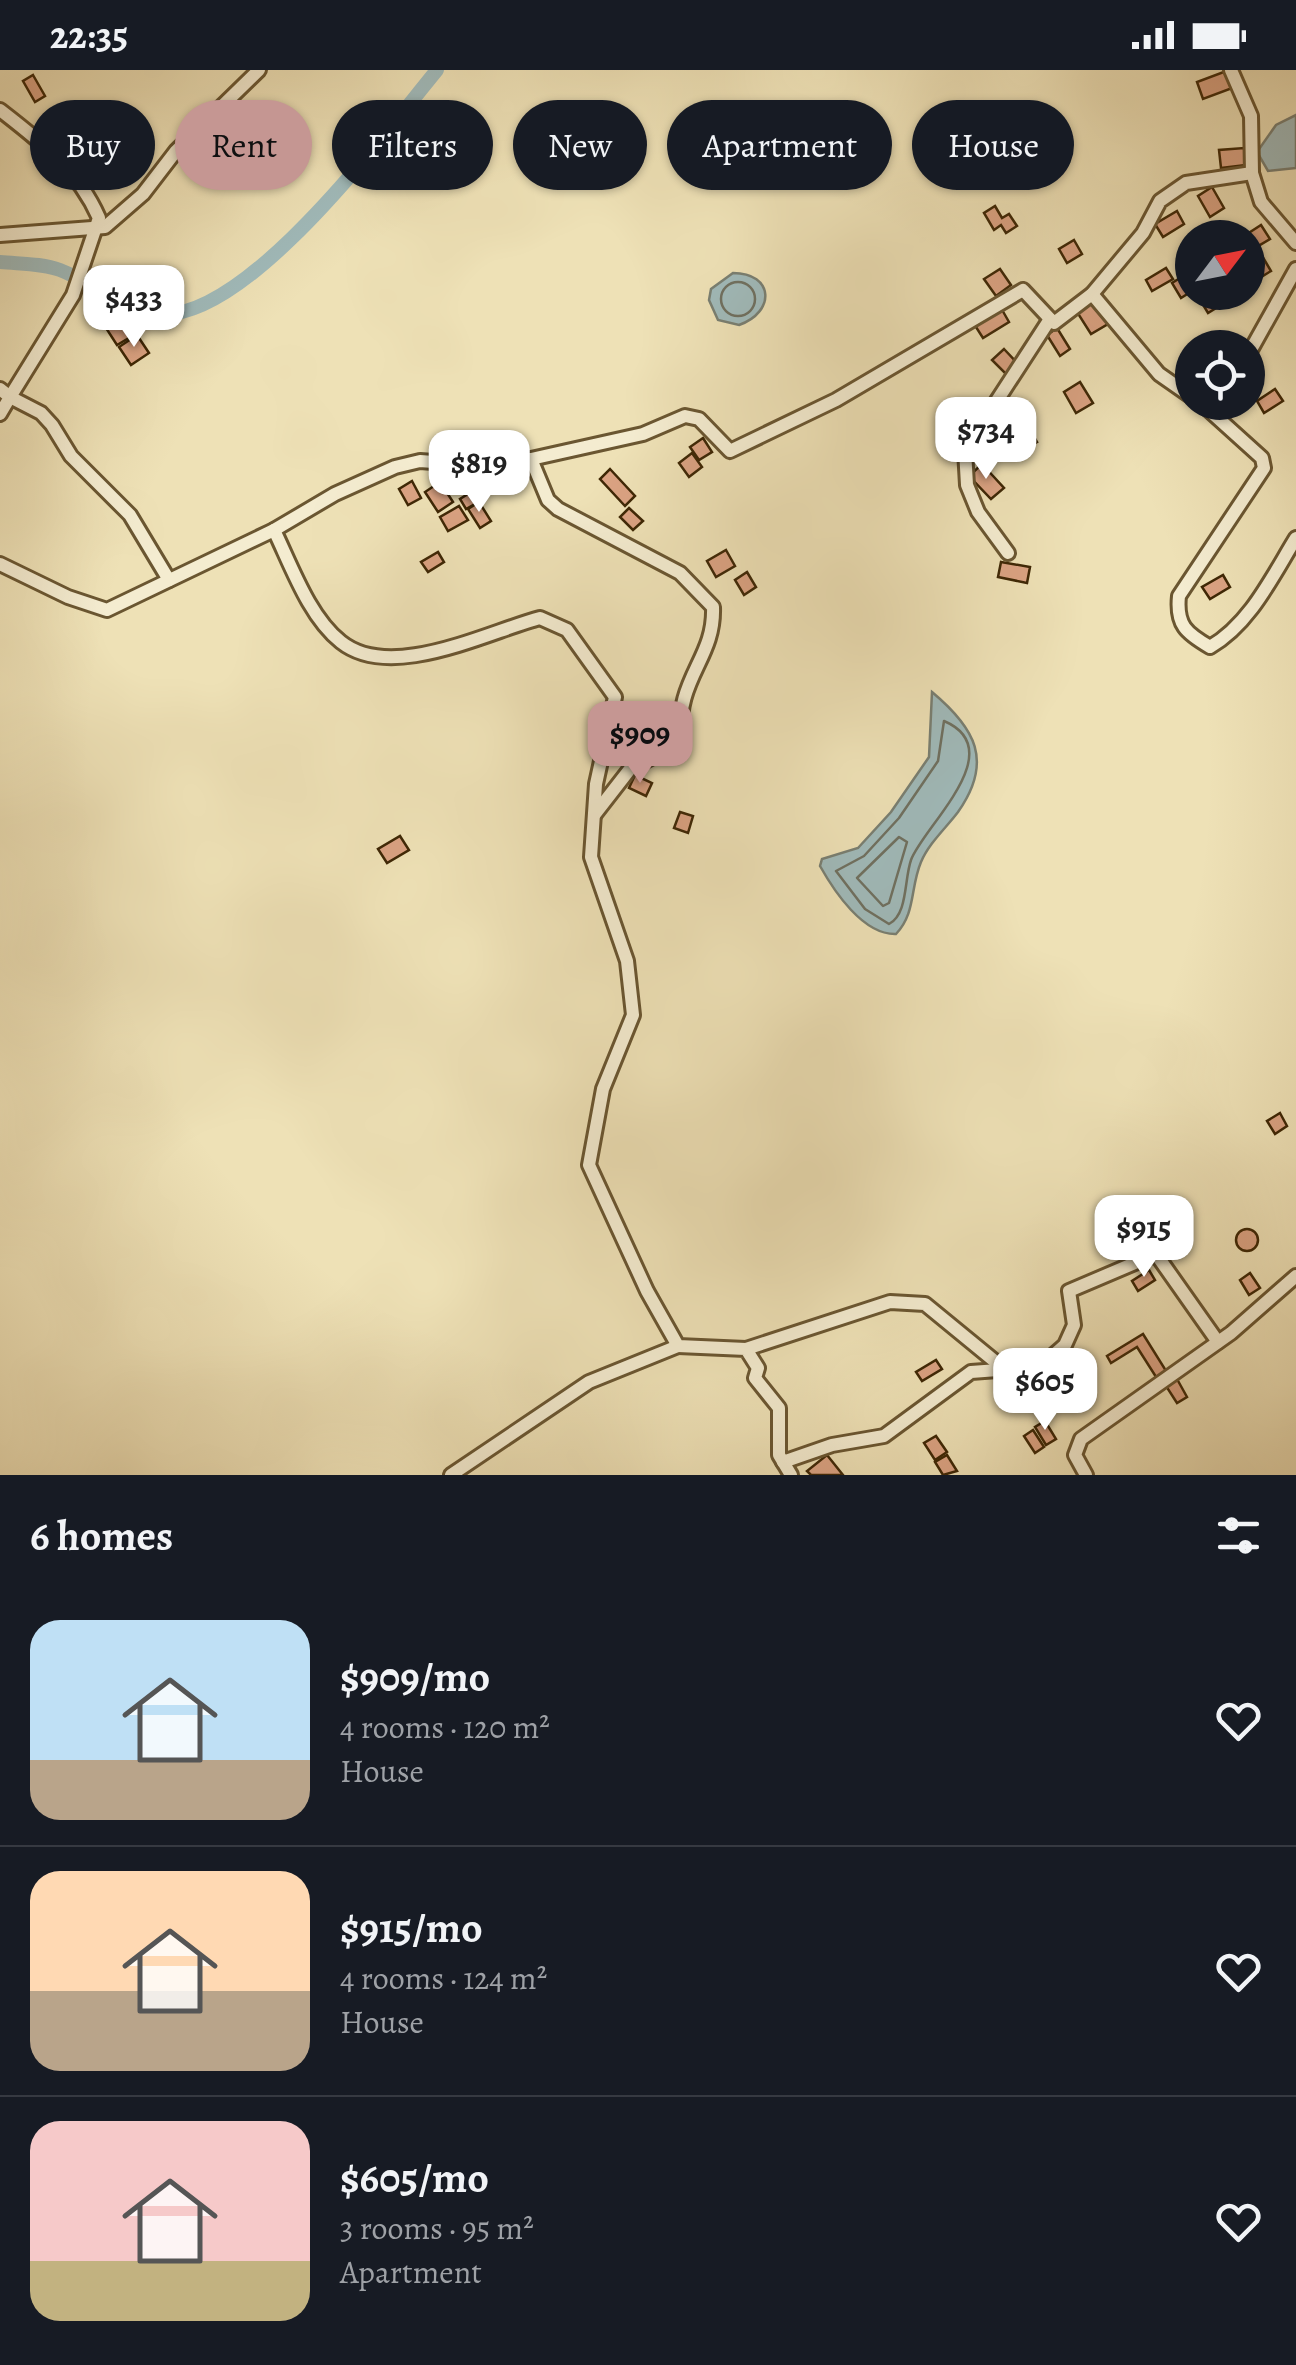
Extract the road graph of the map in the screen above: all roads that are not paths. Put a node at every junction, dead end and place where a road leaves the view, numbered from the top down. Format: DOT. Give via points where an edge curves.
graph roads {
  1 [pos="259,70"];
  2 [pos="1231,70"];
  3 [pos="0,110"];
  4 [pos="1252,173"];
  5 [pos="98,228"];
  6 [pos="0,235"];
  7 [pos="1296,243"];
  8 [pos="1296,269"];
  9 [pos="1092,294"];
  10 [pos="1050,319"];
  11 [pos="1262,330"];
  12 [pos="1175,385"];
  13 [pos="5,393"];
  14 [pos="0,414"];
  15 [pos="1229,420"];
  16 [pos="531,459"];
  17 [pos="274,530"];
  18 [pos="1296,538"];
  19 [pos="1008,552"];
  20 [pos="0,564"];
  21 [pos="169,580"];
  22 [pos="594,816"];
  23 [pos="1296,1276"];
  24 [pos="1218,1342"];
  25 [pos="678,1346"];
  26 [pos="746,1349"];
  27 [pos="1005,1370"];
  28 [pos="783,1462"];
  29 [pos="450,1475"];
  30 [pos="791,1475"];
  31 [pos="1086,1475"];
  1 -- 5 [label="street" via="176,151 144,194"];
  2 -- 4 [label="street" via="1251,116"];
  3 -- 5 [label="street" via="58,156 89,195"];
  4 -- 7 [label="street" via="1261,202"];
  4 -- 9 [label="street" via="1186,183 1160,201 1143,233"];
  5 -- 6 [label="street"];
  5 -- 13 [label="street" via="73,295"];
  8 -- 11 [label="street"];
  9 -- 10 [label="street" via="1054,323"];
  9 -- 12 [label="street"];
  10 -- 16 [label="street" via="1023,290 851,392 730,451 699,419 685,416 643,434"];
  10 -- 19 [label="street" via="965,450 967,485 978,512"];
  13 -- 14 [label="street"];
  13 -- 21 [label="street" via="52,425 71,456 130,516"];
  15 -- 18 [label="street" via="1264,468 1178,596 1177,616 1186,633 1210,647 1226,638"];
  16 -- 17 [label="street" via="394,467"];
  16 -- 22 [label="street" via="558,509 680,574 713,607 714,632 678,712 682,742 630,769"];
  17 -- 21 [label="street"];
  17 -- 22 [label="street" via="317,612 342,643 376,655 418,655 540,618 567,630 615,697"];
  20 -- 21 [label="street" via="107,610"];
  22 -- 25 [label="street" via="592,857 627,961 633,1015 603,1088 589,1165"];
  23 -- 24 [label="street"];
  24 -- 27 [label="street" via="1156,1254 1069,1291 1074,1325 1066,1345 1040,1367"];
  24 -- 31 [label="street" via="1081,1439 1075,1455"];
  25 -- 26 [label="street"];
  25 -- 29 [label="street" via="588,1382"];
  26 -- 27 [label="street" via="890,1302 926,1304"];
  26 -- 28 [label="street" via="758,1368 754,1378 778,1408"];
  27 -- 28 [label="street" via="971,1372 884,1436"];
  28 -- 30 [label="street"];
}
